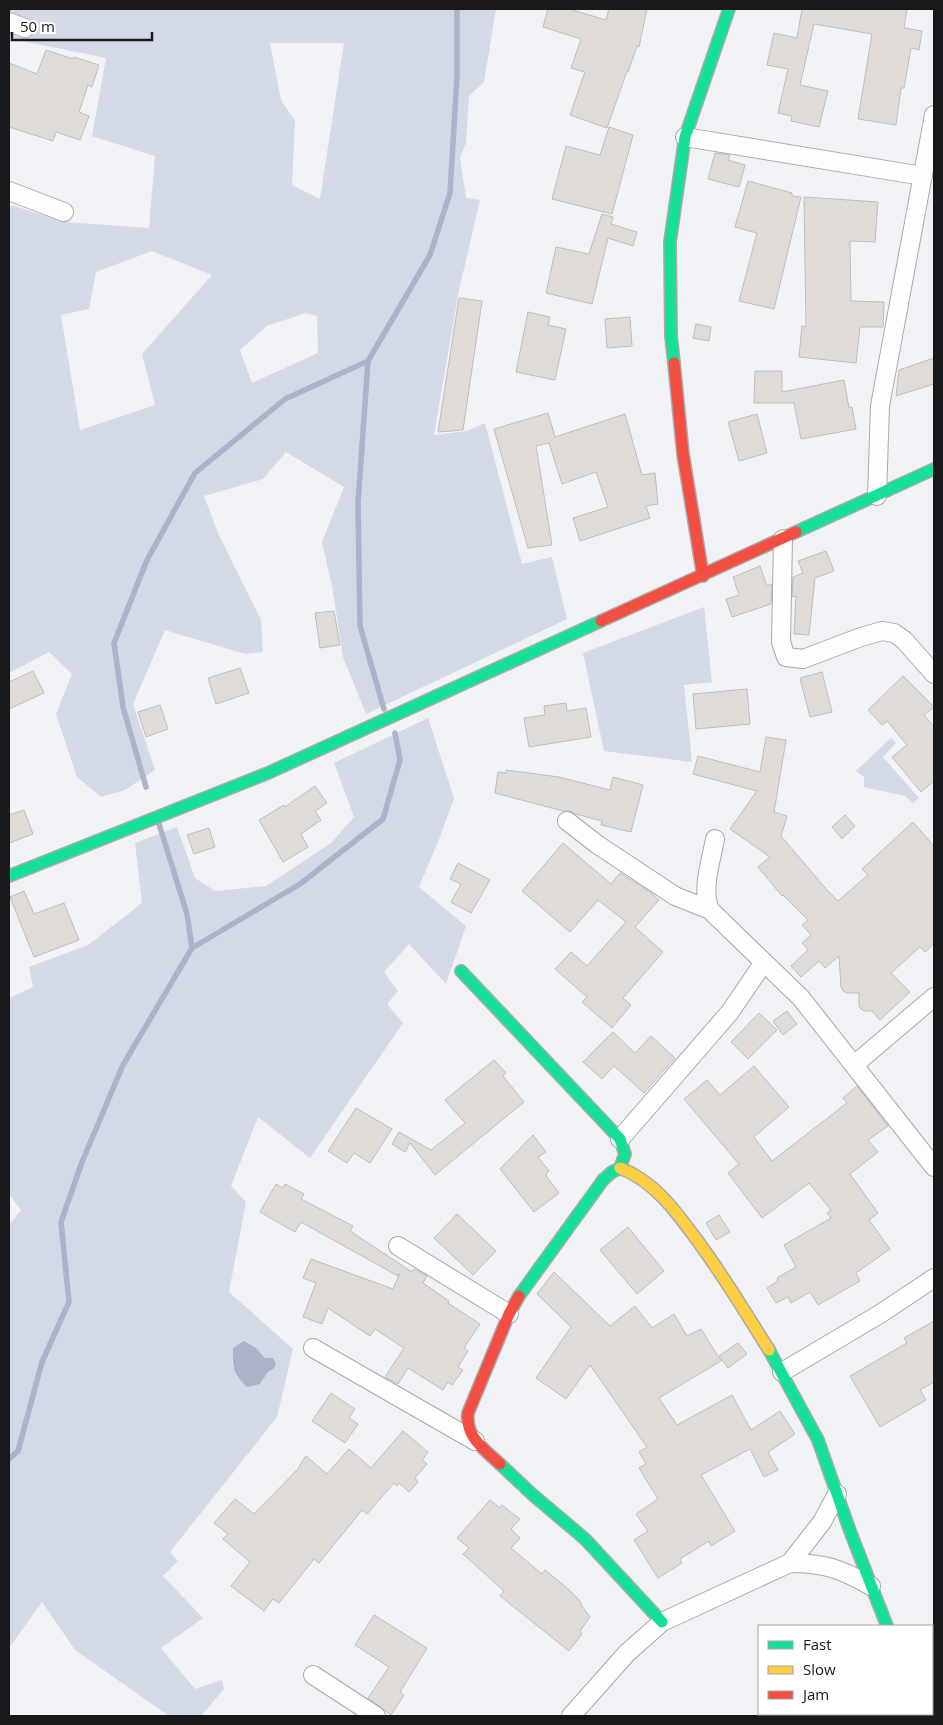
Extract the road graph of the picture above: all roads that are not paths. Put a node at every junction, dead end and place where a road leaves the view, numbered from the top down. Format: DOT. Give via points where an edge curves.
graph roads {
  1 [pos="729,9"];
  2 [pos="934,115"];
  3 [pos="685,137"];
  4 [pos="923,176"];
  5 [pos="9,191"];
  6 [pos="64,212"];
  7 [pos="934,470"];
  8 [pos="876,496"];
  9 [pos="784,539"];
  10 [pos="703,576"];
  11 [pos="934,674"];
  12 [pos="567,821"];
  13 [pos="715,840"];
  14 [pos="9,876"];
  15 [pos="710,910"];
  16 [pos="764,962"];
  17 [pos="461,971"];
  18 [pos="934,997"];
  19 [pos="854,1064"];
  20 [pos="620,1139"];
  21 [pos="934,1167"];
  22 [pos="620,1168"];
  23 [pos="398,1246"];
  24 [pos="934,1278"];
  25 [pos="508,1314"];
  26 [pos="313,1348"];
  27 [pos="782,1372"];
  28 [pos="475,1441"];
  29 [pos="837,1494"];
  30 [pos="790,1563"];
  31 [pos="871,1586"];
  32 [pos="662,1622"];
  33 [pos="887,1625"];
  34 [pos="313,1675"];
  35 [pos="376,1716"];
  36 [pos="571,1716"];
  1 -- 3 [label="street"];
  2 -- 4 [label="street"];
  3 -- 4 [label="street"];
  3 -- 10 [label="street" via="670,242 671,336 683,454"];
  4 -- 8 [label="street" via="880,406"];
  5 -- 6 [label="street"];
  7 -- 8 [label="street"];
  8 -- 9 [label="street"];
  9 -- 10 [label="street"];
  9 -- 11 [label="street" via="781,642 786,658 803,659 882,631 894,633 904,640"];
  10 -- 14 [label="street" via="268,774"];
  12 -- 15 [label="street" via="674,896"];
  13 -- 15 [label="street" via="706,890"];
  15 -- 16 [label="street"];
  16 -- 19 [label="street" via="801,998"];
  16 -- 20 [label="street" via="730,1012"];
  17 -- 20 [label="street"];
  18 -- 19 [label="street"];
  19 -- 21 [label="street"];
  20 -- 22 [label="street" via="625,1154"];
  22 -- 25 [label="street" via="603,1180"];
  22 -- 27 [label="street" via="640,1179 677,1213 729,1286"];
  23 -- 25 [label="street"];
  24 -- 27 [label="street"];
  25 -- 28 [label="street" via="468,1413 467,1422"];
  26 -- 28 [label="street"];
  27 -- 29 [label="street" via="818,1440"];
  28 -- 32 [label="street" via="586,1539"];
  29 -- 30 [label="street" via="822,1522"];
  29 -- 31 [label="street"];
  30 -- 31 [label="street" via="828,1566"];
  30 -- 32 [label="street"];
  31 -- 33 [label="street"];
  32 -- 36 [label="street" via="627,1653"];
  34 -- 35 [label="street"];
}
